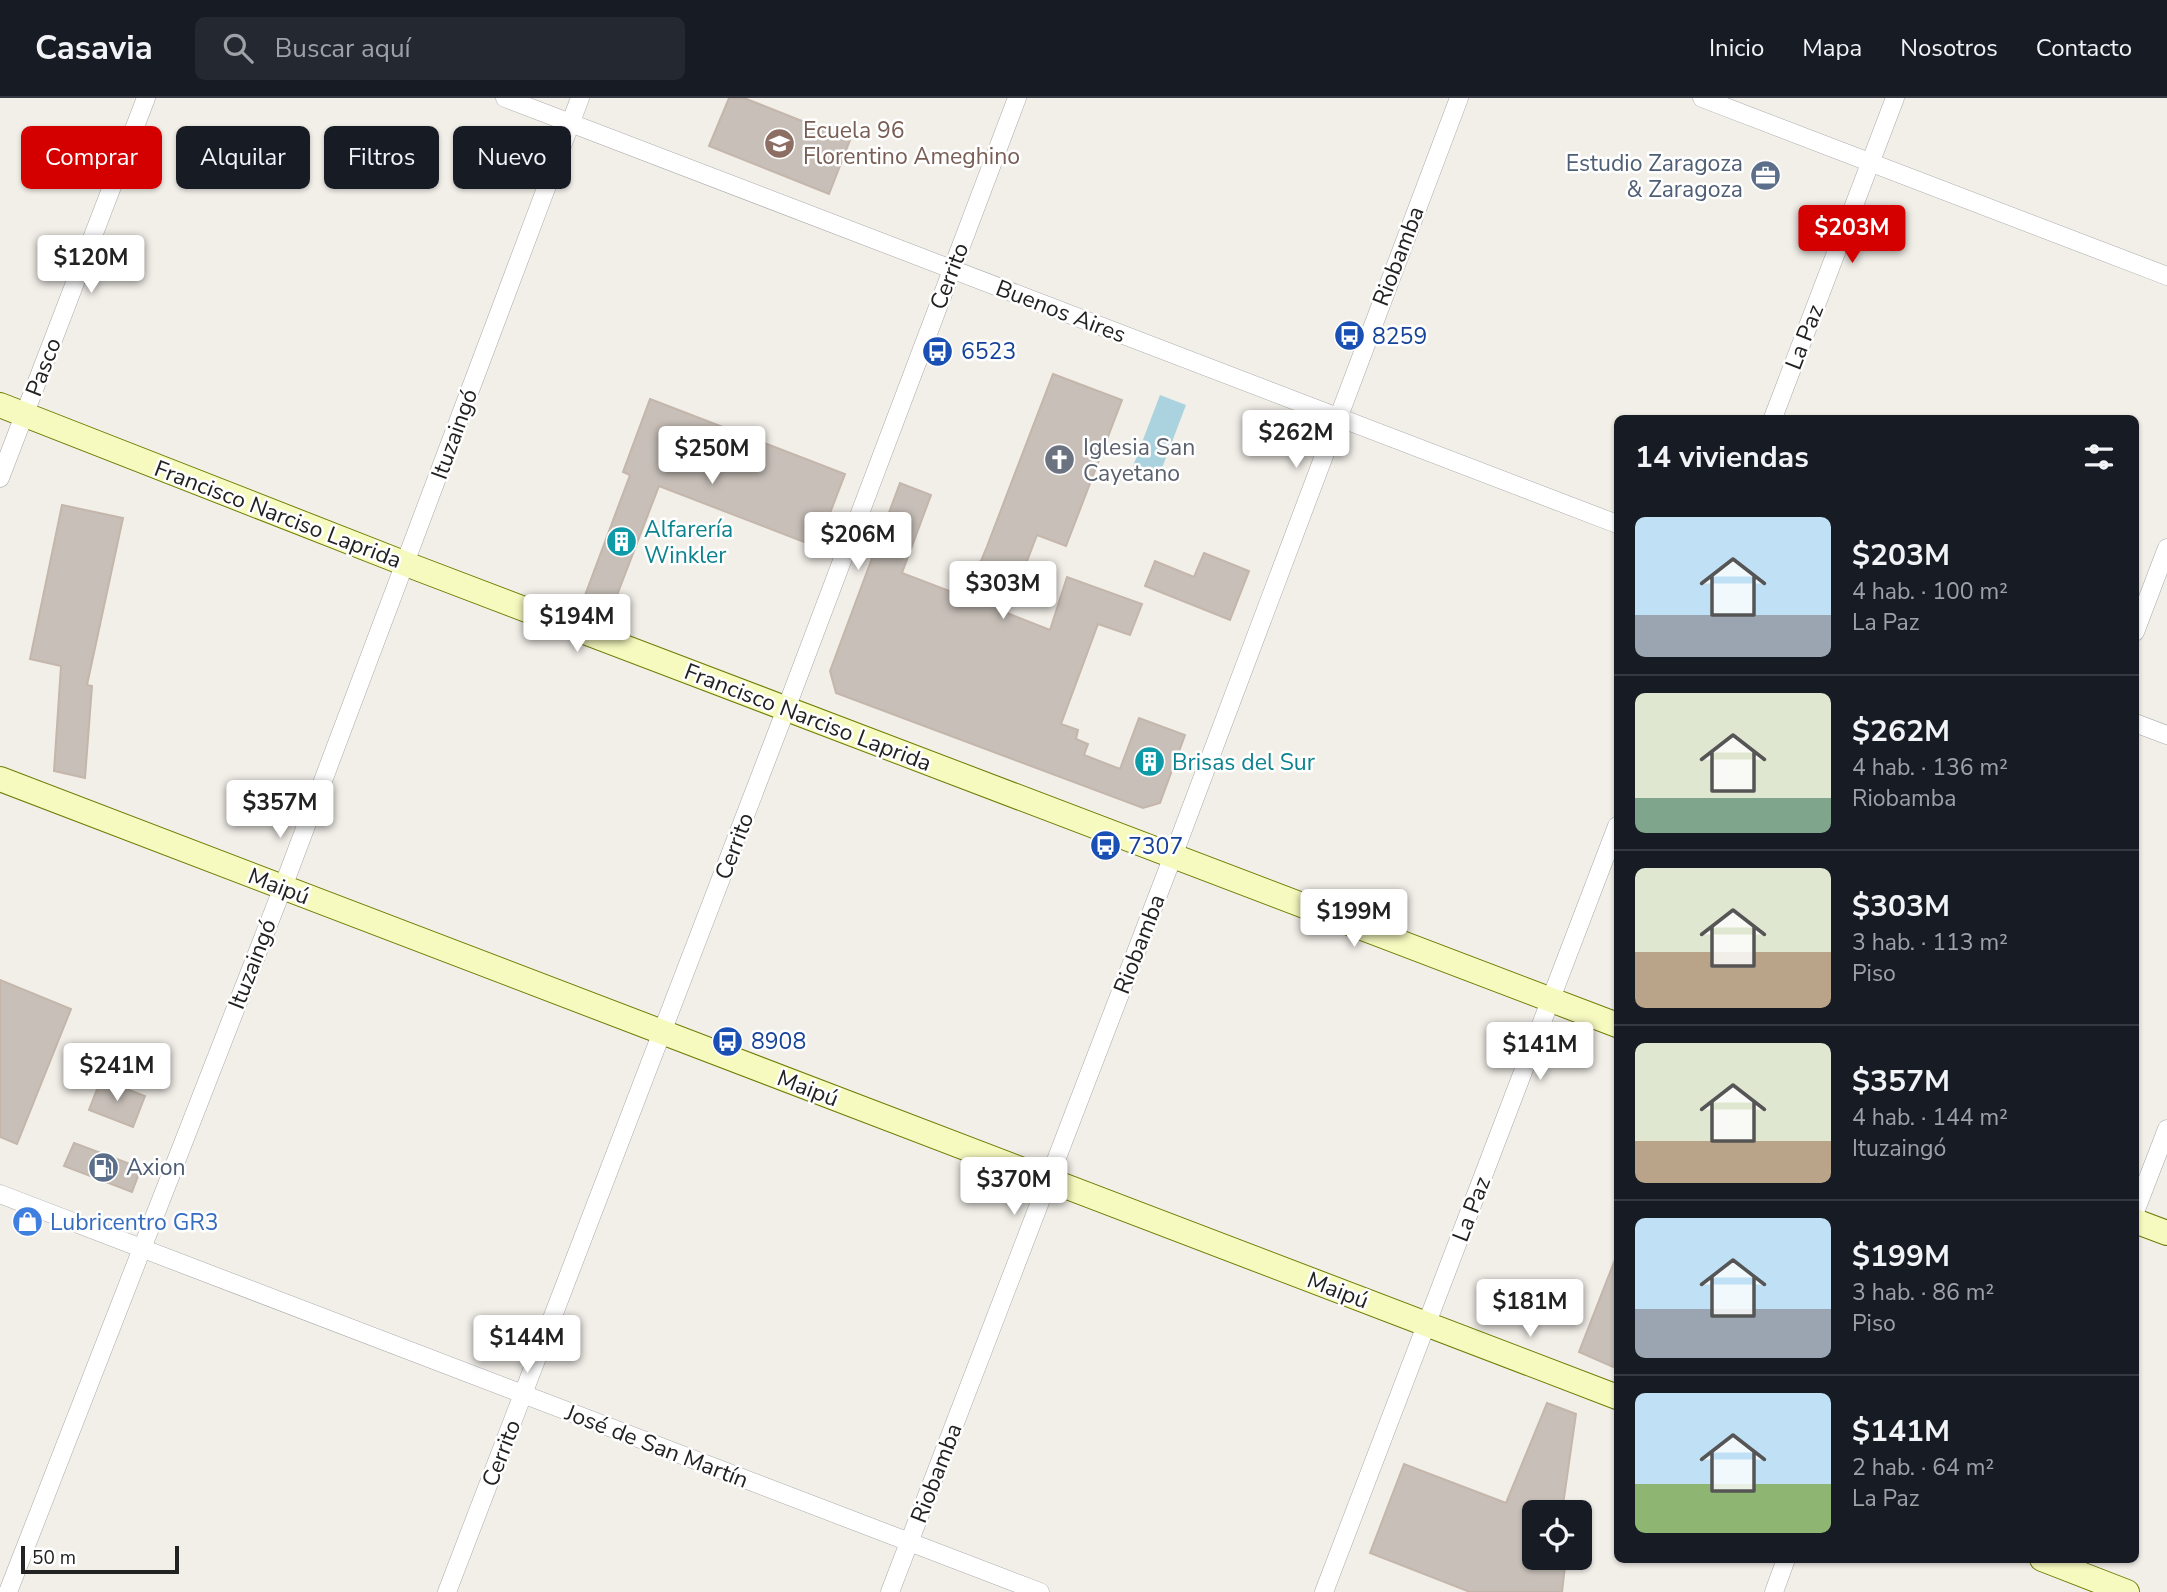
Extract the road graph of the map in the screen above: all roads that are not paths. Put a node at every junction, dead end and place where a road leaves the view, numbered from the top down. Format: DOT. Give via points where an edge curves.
graph roads {
  1 [pos="146,98"];
  2 [pos="505,98"];
  3 [pos="580,98"];
  4 [pos="1017,98"];
  5 [pos="1459,98"];
  6 [pos="1702,98"];
  7 [pos="1895,98"];
  8 [pos="570,123"];
  9 [pos="1870,163"];
  10 [pos="951,269"];
  11 [pos="2167,276"];
  12 [pos="0,405"];
  13 [pos="24,415"];
  14 [pos="1774,415"];
  15 [pos="1337,416"];
  16 [pos="0,478"];
  17 [pos="1614,523"];
  18 [pos="2167,548"];
  19 [pos="406,564"];
  20 [pos="2139,622"];
  21 [pos="786,709"];
  22 [pos="2139,724"];
  23 [pos="2167,735"];
  24 [pos="0,779"];
  25 [pos="1614,834"];
  26 [pos="1173,856"];
  27 [pos="283,887"];
  28 [pos="1550,1000"];
  29 [pos="1614,1024"];
  30 [pos="663,1032"];
  31 [pos="2167,1129"];
  32 [pos="1048,1180"];
  33 [pos="0,1194"];
  34 [pos="2139,1202"];
  35 [pos="2139,1222"];
  36 [pos="2167,1233"];
  37 [pos="140,1248"];
  38 [pos="1427,1324"];
  39 [pos="523,1394"];
  40 [pos="1614,1396"];
  41 [pos="910,1542"];
  42 [pos="1785,1563"];
  43 [pos="2052,1563"];
  44 [pos="8,1592"];
  45 [pos="447,1592"];
  46 [pos="890,1592"];
  47 [pos="1040,1592"];
  48 [pos="1324,1592"];
  49 [pos="1774,1592"];
  50 [pos="2127,1592"];
  1 -- 13 [label="street, Pasco"];
  2 -- 8 [label="street, Buenos Aires"];
  3 -- 8 [label="street, Ituzaingó"];
  4 -- 10 [label="street, Cerrito"];
  5 -- 15 [label="street, Riobamba"];
  6 -- 9 [label="street"];
  7 -- 9 [label="street, La Paz"];
  8 -- 10 [label="street, Buenos Aires"];
  8 -- 19 [label="street, Ituzaingó"];
  9 -- 11 [label="street"];
  9 -- 14 [label="street, La Paz"];
  10 -- 15 [label="street, Buenos Aires"];
  10 -- 21 [label="street, Cerrito"];
  12 -- 13 [label="main road, Francisco Narciso Laprida"];
  13 -- 16 [label="street, Pasco"];
  13 -- 19 [label="main road, Francisco Narciso Laprida"];
  15 -- 17 [label="street, Buenos Aires"];
  15 -- 26 [label="street, Riobamba"];
  18 -- 20 [label="street"];
  19 -- 21 [label="main road, Francisco Narciso Laprida"];
  19 -- 27 [label="street, Ituzaingó"];
  21 -- 26 [label="main road, Francisco Narciso Laprida"];
  21 -- 30 [label="street, Cerrito"];
  22 -- 23 [label="street"];
  24 -- 27 [label="main road, Maipú"];
  25 -- 28 [label="street, La Paz"];
  26 -- 28 [label="main road, Francisco Narciso Laprida"];
  26 -- 32 [label="street, Riobamba"];
  27 -- 30 [label="main road, Maipú"];
  27 -- 37 [label="street, Ituzaingó"];
  28 -- 29 [label="main road, Francisco Narciso Laprida"];
  28 -- 38 [label="street, La Paz"];
  30 -- 32 [label="main road, Maipú"];
  30 -- 39 [label="street, Cerrito"];
  31 -- 34 [label="street"];
  32 -- 38 [label="main road, Maipú"];
  32 -- 41 [label="street, Riobamba"];
  33 -- 37 [label="street, José de San Martín"];
  35 -- 36 [label="main road"];
  37 -- 39 [label="street, José de San Martín"];
  37 -- 44 [label="street, Ituzaingó"];
  38 -- 40 [label="main road, Maipú"];
  38 -- 48 [label="street, La Paz"];
  39 -- 41 [label="street, José de San Martín"];
  39 -- 45 [label="street, Cerrito"];
  41 -- 46 [label="street, Riobamba"];
  41 -- 47 [label="street, José de San Martín"];
  42 -- 49 [label="street"];
  43 -- 50 [label="main road"];
}
